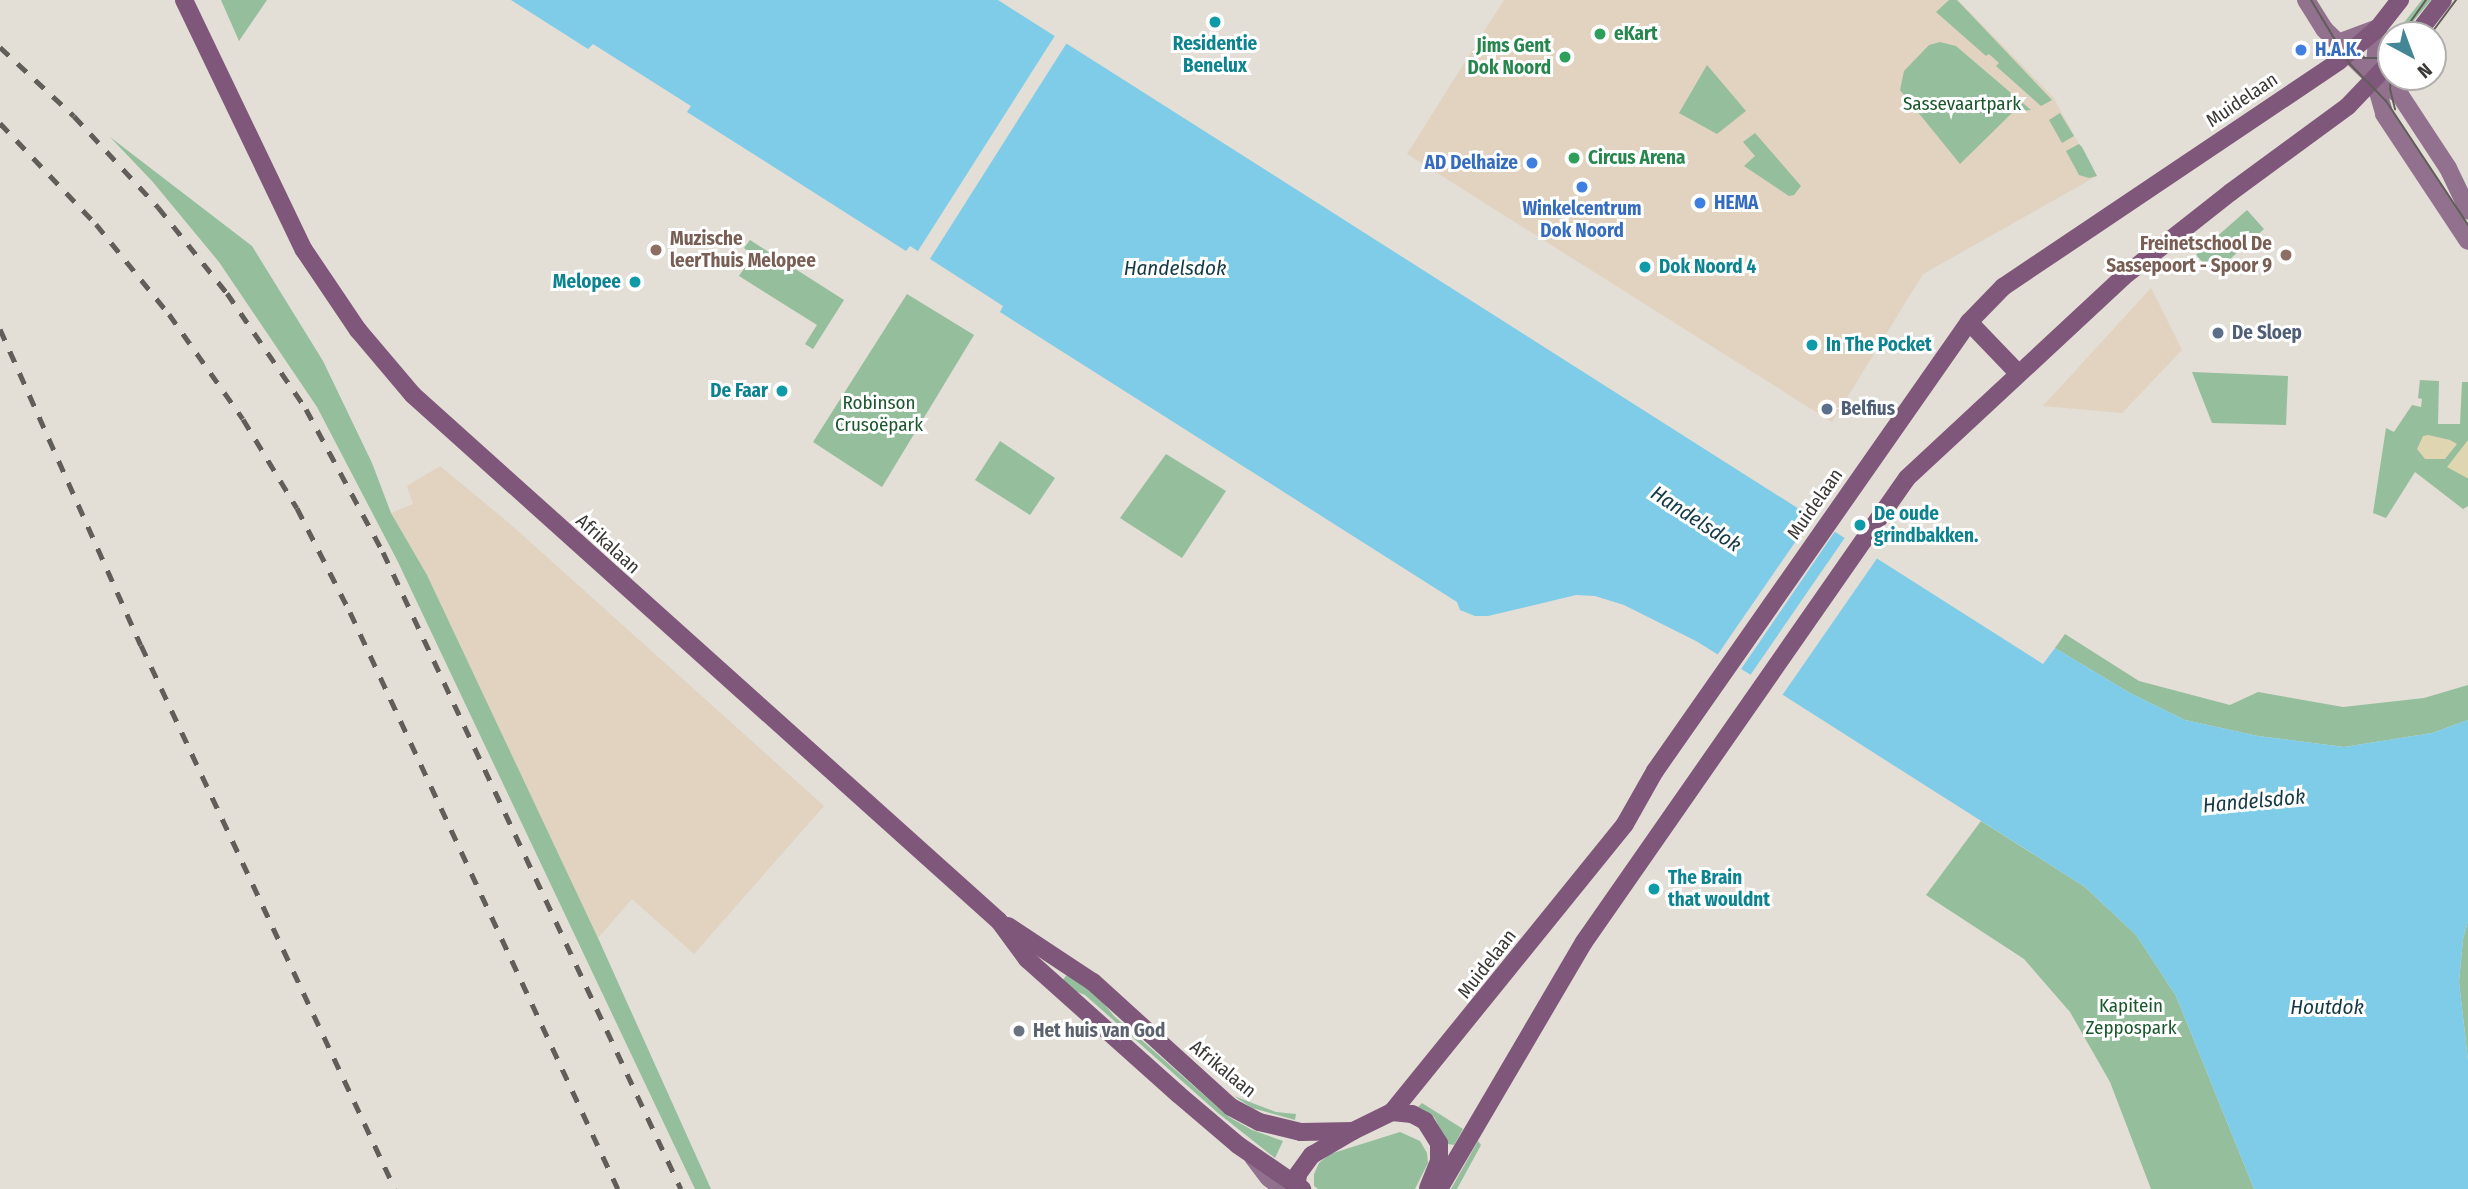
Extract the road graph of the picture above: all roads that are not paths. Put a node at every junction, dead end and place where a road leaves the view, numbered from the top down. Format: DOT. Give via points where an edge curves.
graph roads {
  1 [pos="184,0"];
  2 [pos="2306,0"];
  3 [pos="2400,0"];
  4 [pos="2443,0"];
  5 [pos="2384,21"];
  6 [pos="2427,21"];
  7 [pos="2377,29"];
  8 [pos="2377,40"];
  9 [pos="2343,48"];
  10 [pos="2377,75"];
  11 [pos="2374,78"];
  12 [pos="2468,210"];
  13 [pos="2468,241"];
  14 [pos="1969,322"];
  15 [pos="2018,373"];
  16 [pos="999,921"];
  17 [pos="1392,1112"];
  18 [pos="1353,1131"];
  19 [pos="1294,1188"];
  20 [pos="1428,1189"];
  21 [pos="1439,1189"];
  1 -- 16 [label="main road, Afrikalaan" via="256,145 269,182 332,295 413,395"];
  2 -- 9 [label="street"];
  3 -- 5 [label="main road, Muidelaan"];
  4 -- 6 [label="main road"];
  7 -- 9 [label="main road, Muidelaan"];
  8 -- 11 [label="street"];
  9 -- 11 [label="street"];
  9 -- 14 [label="main road, Muidelaan" via="2004,287"];
  10 -- 11 [label="main road"];
  11 -- 12 [label="street" via="2400,95 2448,168"];
  11 -- 13 [label="street" via="2384,114"];
  11 -- 15 [label="main road" via="2348,106 2123,276"];
  14 -- 15 [label="main road"];
  14 -- 17 [label="main road, Muidelaan" via="1655,771 1625,824"];
  15 -- 21 [label="main road" via="1907,478 1877,516 1584,942"];
  16 -- 18 [label="main road, Afrikalaan" via="1093,982 1231,1107 1259,1122 1294,1131"];
  16 -- 19 [label="main road, Afrikalaan" via="1027,959"];
  17 -- 18 [label="main road, Afrikalaan"];
  17 -- 20 [label="main road" via="1412,1114 1434,1131 1440,1161"];
  18 -- 19 [label="main road" via="1311,1155"];
}
